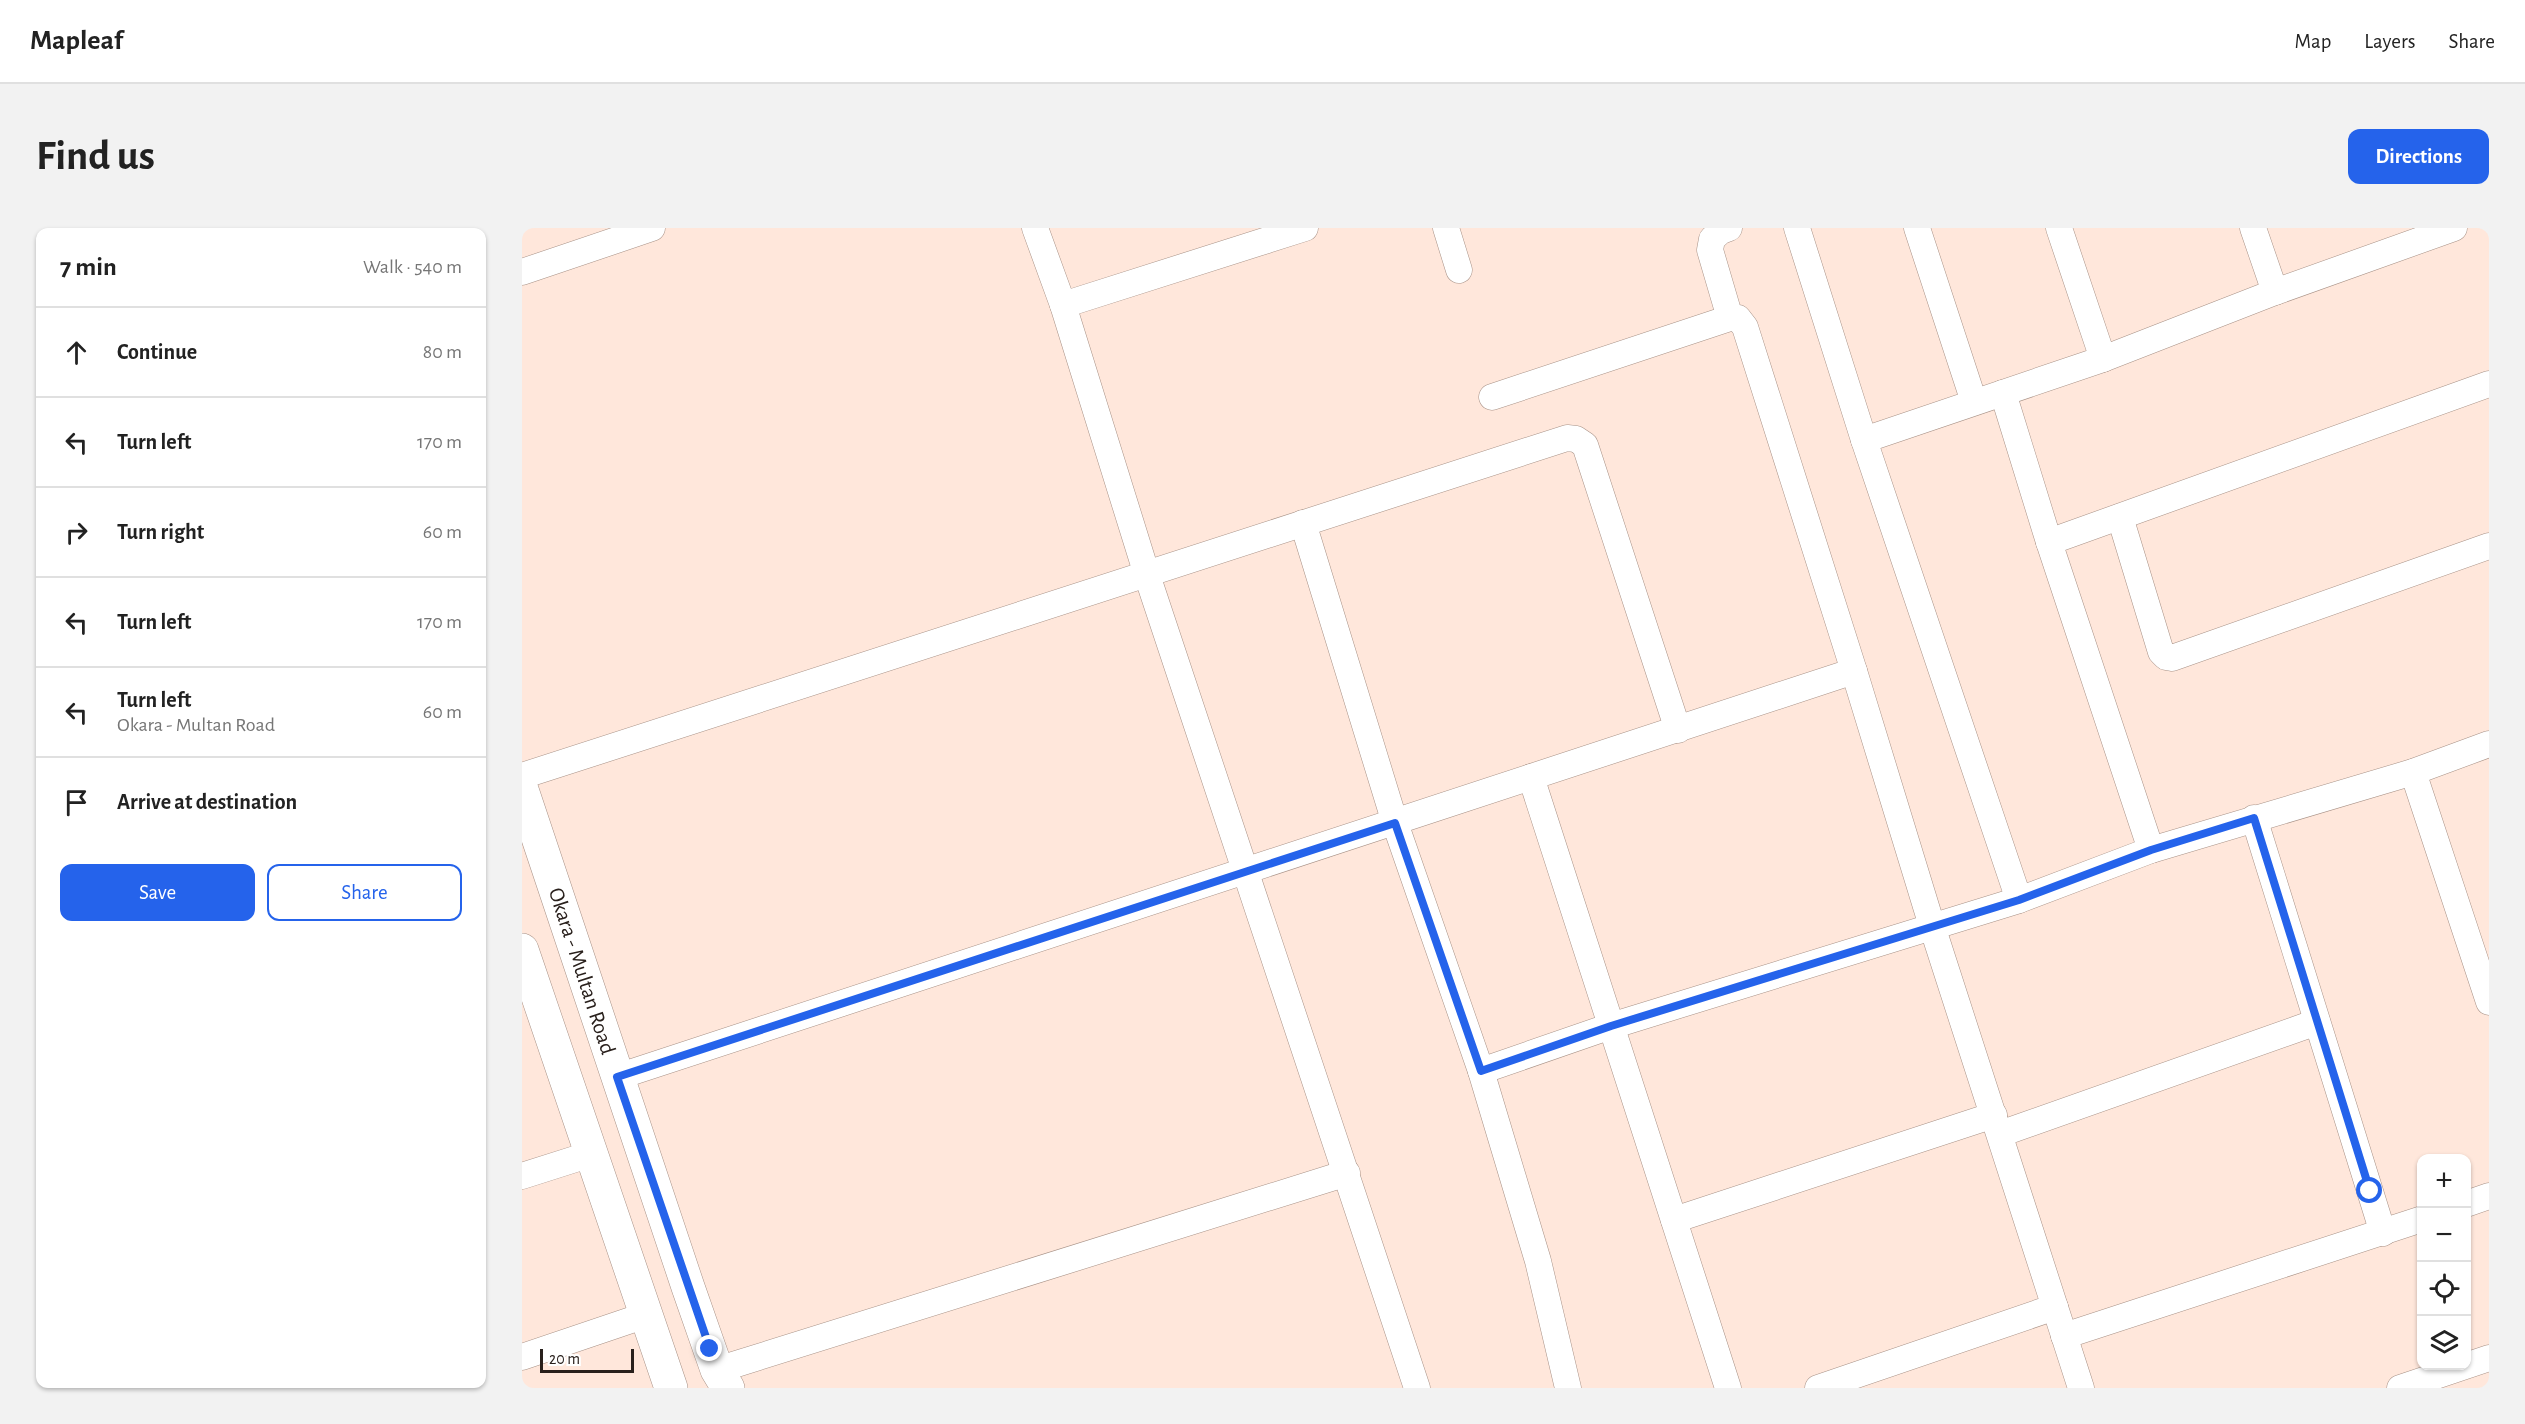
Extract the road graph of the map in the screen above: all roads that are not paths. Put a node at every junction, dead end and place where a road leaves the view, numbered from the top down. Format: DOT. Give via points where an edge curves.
graph roads {
  1 [pos="652,228"];
  2 [pos="1035,228"];
  3 [pos="1305,228"];
  4 [pos="1446,228"];
  5 [pos="1730,228"];
  6 [pos="1797,228"];
  7 [pos="1917,228"];
  8 [pos="2059,228"];
  9 [pos="2253,228"];
  10 [pos="2454,228"];
  11 [pos="1275,233"];
  12 [pos="1459,270"];
  13 [pos="522,272"];
  14 [pos="2275,292"];
  15 [pos="1063,305"];
  16 [pos="1730,318"];
  17 [pos="2103,359"];
  18 [pos="2489,384"];
  19 [pos="2003,393"];
  20 [pos="1492,397"];
  21 [pos="1974,402"];
  22 [pos="1864,440"];
  23 [pos="2120,517"];
  24 [pos="1303,523"];
  25 [pos="2049,542"];
  26 [pos="2489,546"];
  27 [pos="1147,574"];
  28 [pos="1854,671"];
  29 [pos="1678,730"];
  30 [pos="2489,744"];
  31 [pos="2413,771"];
  32 [pos="522,776"];
  33 [pos="1532,777"];
  34 [pos="522,790"];
  35 [pos="2254,818"];
  36 [pos="1395,823"];
  37 [pos="2151,850"];
  38 [pos="1245,872"];
  39 [pos="2019,900"];
  40 [pos="1932,926"];
  41 [pos="522,950"];
  42 [pos="2489,1002"];
  43 [pos="2317,1022"];
  44 [pos="1611,1026"];
  45 [pos="1481,1071"];
  46 [pos="617,1077"];
  47 [pos="1997,1124"];
  48 [pos="591,1154"];
  49 [pos="1347,1173"];
  50 [pos="522,1176"];
  51 [pos="2489,1196"];
  52 [pos="2471,1201"];
  53 [pos="1674,1220"];
  54 [pos="2417,1220"];
  55 [pos="2383,1233"];
  56 [pos="2055,1307"];
  57 [pos="646,1315"];
  58 [pos="2064,1336"];
  59 [pos="522,1357"];
  60 [pos="2489,1358"];
  61 [pos="723,1379"];
  62 [pos="671,1388"];
  63 [pos="1417,1388"];
  64 [pos="1568,1388"];
  65 [pos="1728,1388"];
  66 [pos="1818,1388"];
  67 [pos="2081,1388"];
  68 [pos="2400,1388"];
  1 -- 13 [label="street"];
  2 -- 15 [label="street"];
  3 -- 11 [label="street"];
  4 -- 12 [label="street"];
  5 -- 16 [label="street" via="1712,239 1710,250"];
  6 -- 22 [label="street"];
  7 -- 21 [label="street"];
  8 -- 17 [label="street"];
  9 -- 14 [label="street"];
  10 -- 14 [label="street"];
  11 -- 15 [label="street"];
  14 -- 17 [label="street"];
  15 -- 27 [label="street"];
  16 -- 20 [label="street"];
  16 -- 28 [label="street" via="1738,318 1745,327"];
  17 -- 19 [label="street"];
  18 -- 23 [label="street"];
  19 -- 21 [label="street"];
  19 -- 25 [label="street"];
  21 -- 22 [label="street"];
  22 -- 39 [label="street"];
  23 -- 25 [label="street"];
  23 -- 26 [label="street" via="2162,652 2172,658"];
  24 -- 27 [label="street"];
  24 -- 29 [label="street" via="1567,438 1576,439 1585,445"];
  24 -- 36 [label="street"];
  25 -- 37 [label="street"];
  27 -- 32 [label="street"];
  27 -- 38 [label="street"];
  28 -- 29 [label="street"];
  28 -- 40 [label="street"];
  29 -- 33 [label="street"];
  30 -- 31 [label="street"];
  31 -- 35 [label="street"];
  31 -- 42 [label="street"];
  33 -- 36 [label="street"];
  33 -- 44 [label="street"];
  34 -- 46 [label="main road, Okara - Multan Road"];
  35 -- 37 [label="street"];
  35 -- 43 [label="street"];
  36 -- 38 [label="street"];
  36 -- 45 [label="street"];
  37 -- 39 [label="street"];
  38 -- 46 [label="street"];
  38 -- 49 [label="street"];
  39 -- 40 [label="street"];
  40 -- 44 [label="street"];
  40 -- 47 [label="street"];
  41 -- 48 [label="main road"];
  43 -- 47 [label="street"];
  43 -- 55 [label="street"];
  44 -- 45 [label="street"];
  44 -- 53 [label="street"];
  45 -- 64 [label="street" via="1538,1261"];
  46 -- 61 [label="main road, Okara - Multan Road"];
  47 -- 53 [label="street"];
  47 -- 56 [label="street"];
  48 -- 50 [label="street"];
  48 -- 57 [label="main road"];
  49 -- 61 [label="street"];
  49 -- 63 [label="street"];
  51 -- 52 [label="street"];
  53 -- 65 [label="street"];
  54 -- 55 [label="street"];
  55 -- 58 [label="street"];
  56 -- 58 [label="street"];
  56 -- 66 [label="street"];
  57 -- 59 [label="street"];
  57 -- 62 [label="main road"];
  58 -- 67 [label="street"];
  60 -- 68 [label="street"];
}
